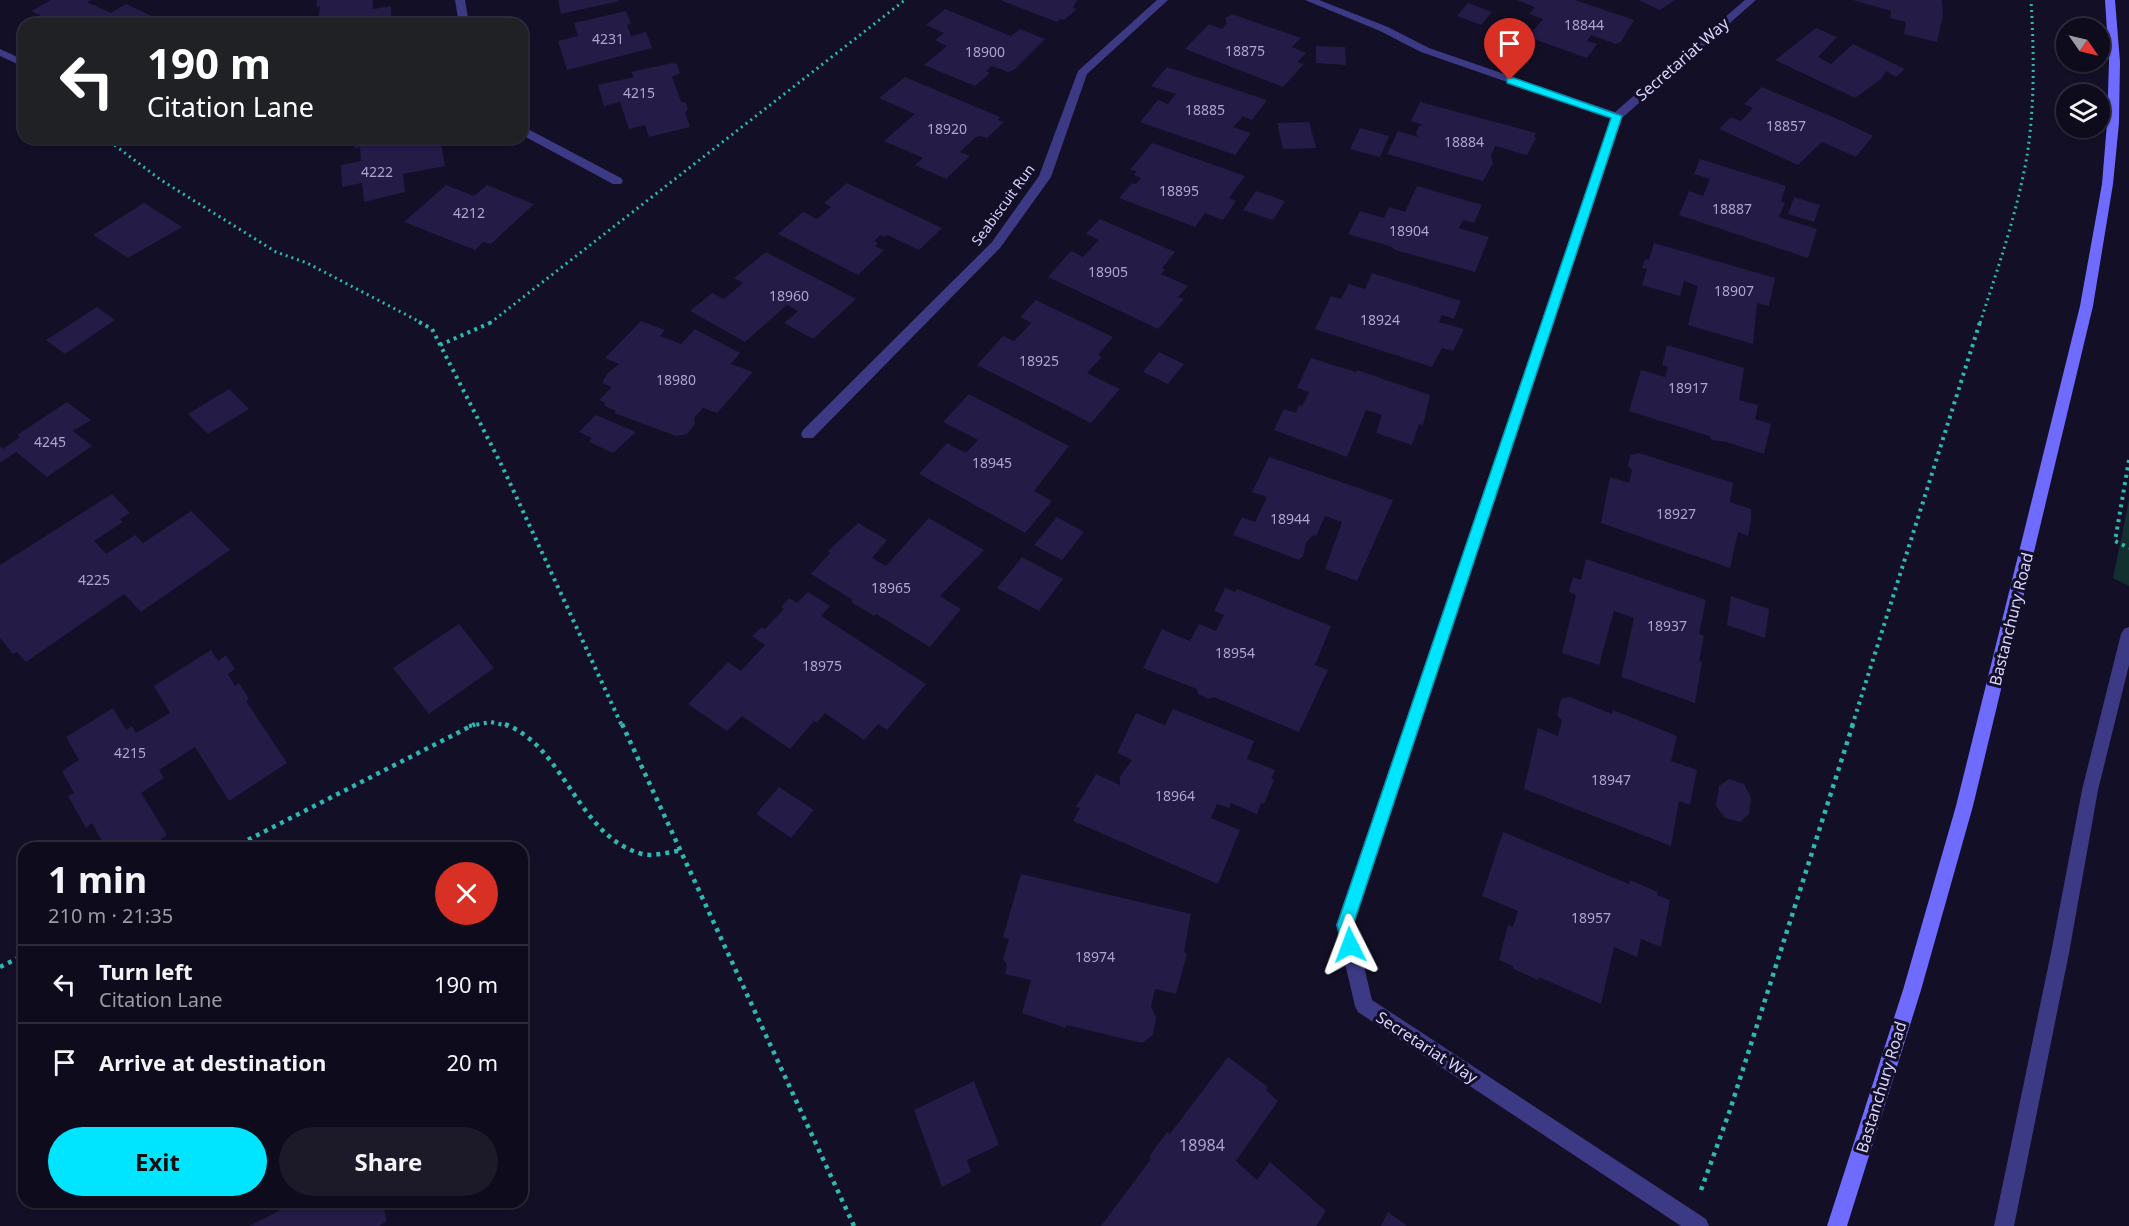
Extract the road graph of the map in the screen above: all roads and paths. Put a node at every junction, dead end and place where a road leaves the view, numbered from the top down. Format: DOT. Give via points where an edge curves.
graph roads {
  1 [pos="460,0"];
  2 [pos="905,0"];
  3 [pos="1163,0"];
  4 [pos="1310,0"];
  5 [pos="1751,0"];
  6 [pos="2031,0"];
  7 [pos="2110,0"];
  8 [pos="463,18"];
  9 [pos="0,52"];
  10 [pos="18,61"];
  11 [pos="1617,116"];
  12 [pos="528,133"];
  13 [pos="113,144"];
  14 [pos="616,181"];
  15 [pos="440,345"];
  16 [pos="807,434"];
  17 [pos="2129,460"];
  18 [pos="2129,548"];
  19 [pos="2129,634"];
  20 [pos="243,842"];
  21 [pos="679,851"];
  22 [pos="18,958"];
  23 [pos="0,967"];
  24 [pos="1694,1223"];
  25 [pos="854,1226"];
  26 [pos="1838,1226"];
  27 [pos="2004,1226"];
  1 -- 8 [label="street"];
  2 -- 15 [label="path" via="491,323"];
  3 -- 16 [label="street, Seabiscuit Run" via="1082,74 1045,177 996,245"];
  4 -- 11 [label="street" via="1425,50"];
  5 -- 11 [label="street, Secretariat Way"];
  6 -- 24 [label="path" via="2032,110 2024,174 2003,251"];
  7 -- 26 [label="main road, Bastanchury Road" via="2120,99 2105,238 1980,748 1935,911"];
  9 -- 10 [label="street"];
  11 -- 24 [label="street, Secretariat Way" via="1345,925 1364,1006"];
  12 -- 14 [label="street"];
  13 -- 15 [label="path" via="161,180 276,252 307,263 432,328"];
  15 -- 21 [label="path" via="503,468"];
  17 -- 18 [label="path" via="2115,541"];
  19 -- 27 [label="street" via="2090,790"];
  20 -- 21 [label="path" via="467,726 499,722 528,734 598,824 620,845 644,855"];
  21 -- 25 [label="path"];
  22 -- 23 [label="path"];
}
